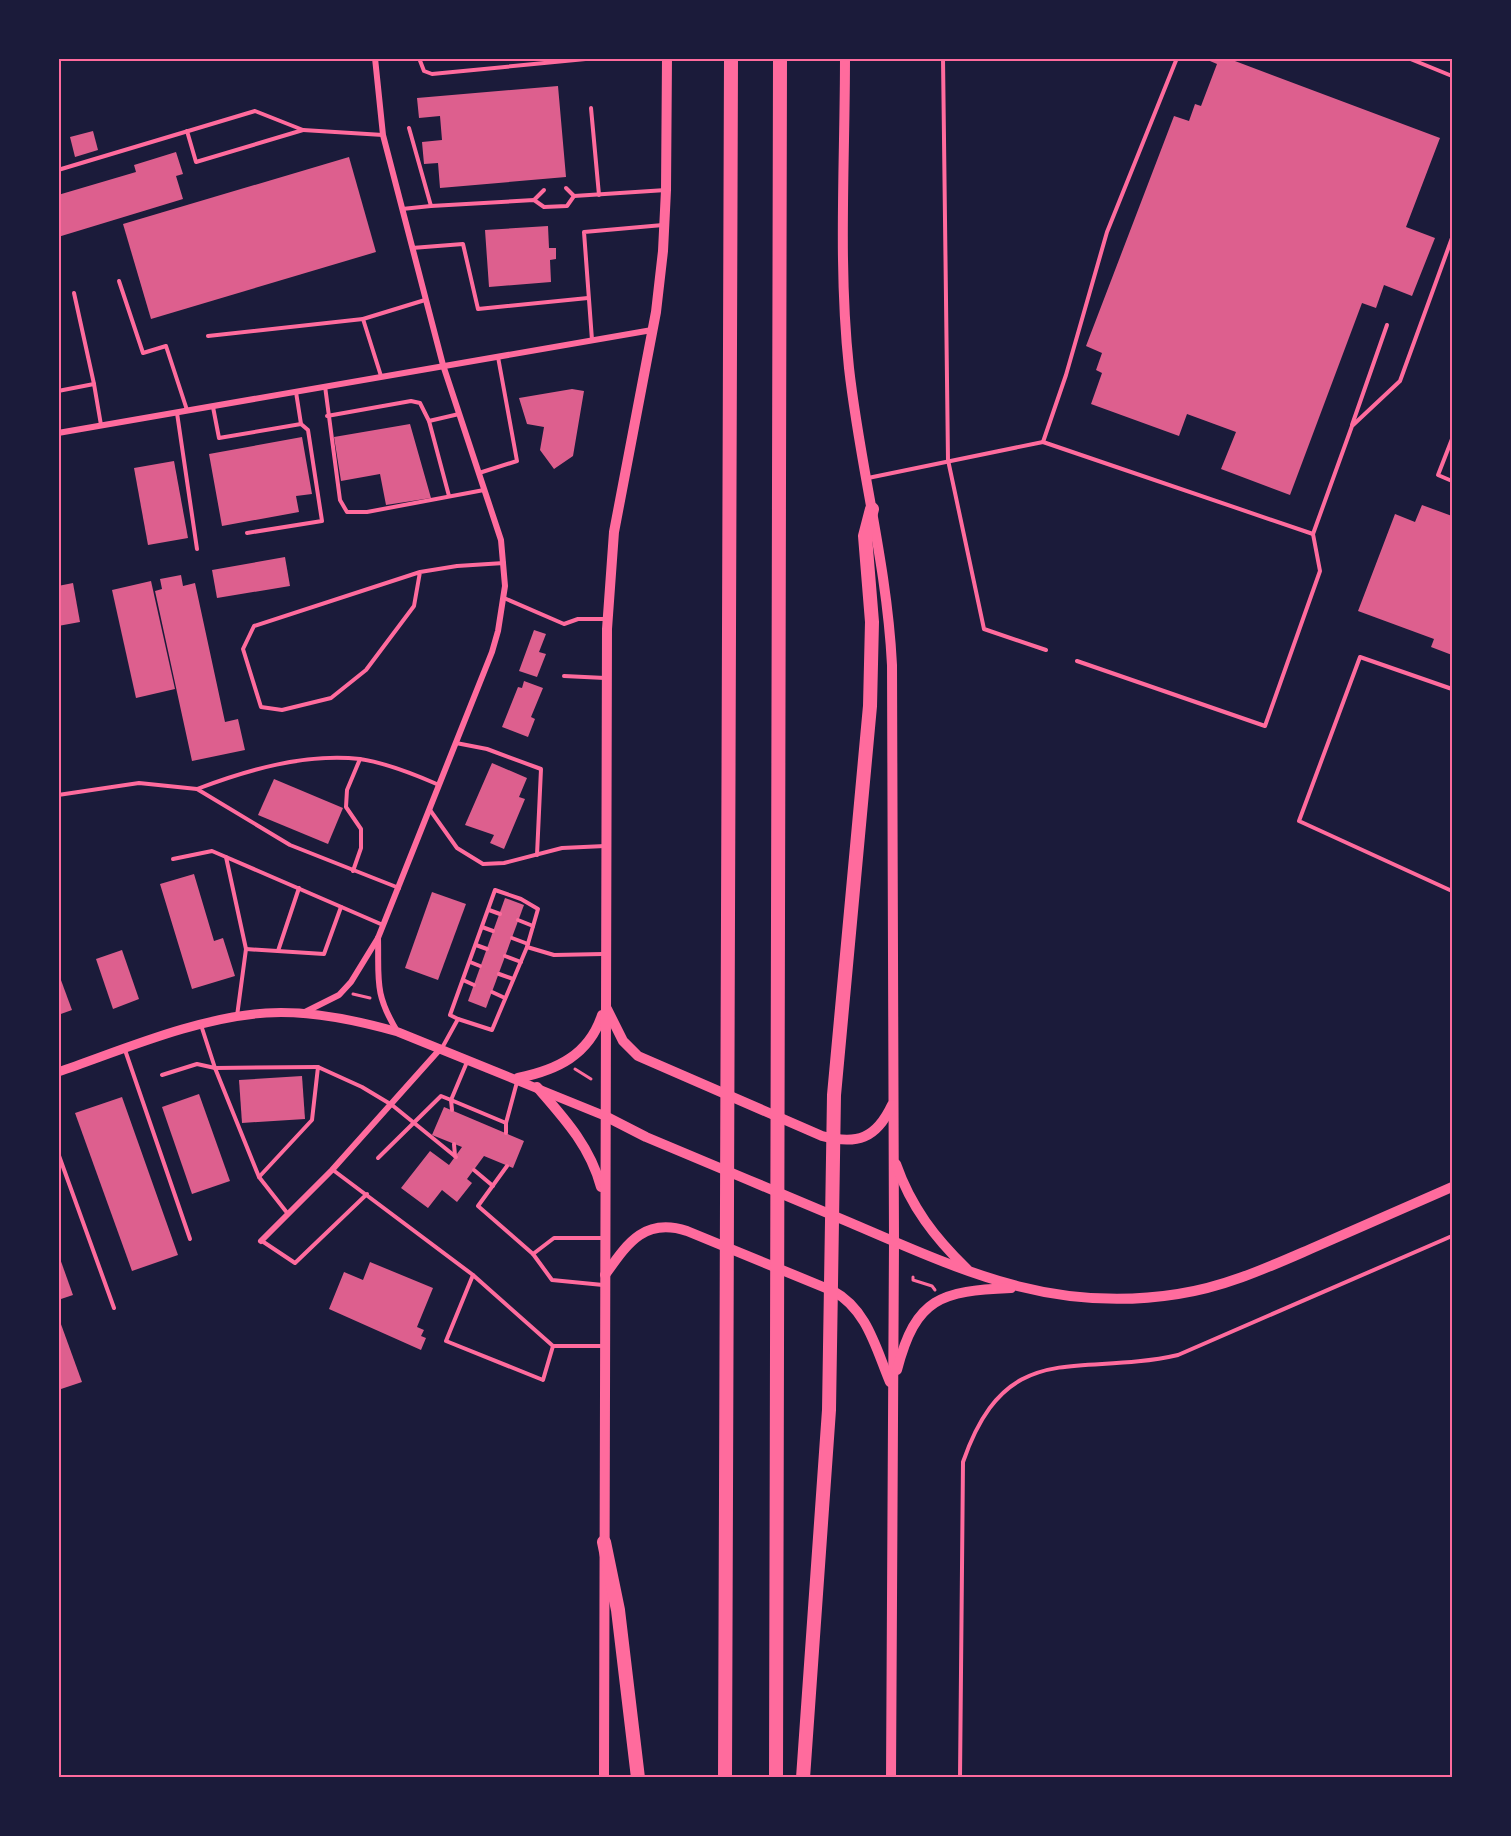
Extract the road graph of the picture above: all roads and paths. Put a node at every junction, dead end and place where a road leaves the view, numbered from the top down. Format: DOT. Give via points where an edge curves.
graph roads {
  1 [pos="375,58"];
  2 [pos="419,58"];
  3 [pos="596,58"];
  4 [pos="667,58"];
  5 [pos="731,58"];
  6 [pos="780,58"];
  7 [pos="845,58"];
  8 [pos="943,58"];
  9 [pos="1177,58"];
  10 [pos="1408,58"];
  11 [pos="589,59"];
  12 [pos="1452,76"];
  13 [pos="591,108"];
  14 [pos="409,128"];
  15 [pos="303,130"];
  16 [pos="187,131"];
  17 [pos="383,135"];
  18 [pos="58,170"];
  19 [pos="566,188"];
  20 [pos="544,190"];
  21 [pos="666,190"];
  22 [pos="599,195"];
  23 [pos="574,196"];
  24 [pos="534,200"];
  25 [pos="432,206"];
  26 [pos="402,209"];
  27 [pos="665,225"];
  28 [pos="1452,238"];
  29 [pos="412,248"];
  30 [pos="119,281"];
  31 [pos="74,293"];
  32 [pos="588,298"];
  33 [pos="426,300"];
  34 [pos="363,319"];
  35 [pos="1387,325"];
  36 [pos="652,330"];
  37 [pos="208,336"];
  38 [pos="592,341"];
  39 [pos="498,356"];
  40 [pos="443,365"];
  41 [pos="381,376"];
  42 [pos="94,384"];
  43 [pos="325,386"];
  44 [pos="58,391"];
  45 [pos="295,391"];
  46 [pos="213,406"];
  47 [pos="187,411"];
  48 [pos="177,413"];
  49 [pos="460,414"];
  50 [pos="327,416"];
  51 [pos="429,421"];
  52 [pos="301,424"];
  53 [pos="101,426"];
  54 [pos="1352,426"];
  55 [pos="58,433"];
  56 [pos="1452,439"];
  57 [pos="1043,442"];
  58 [pos="948,460"];
  59 [pos="479,473"];
  60 [pos="867,478"];
  61 [pos="1452,481"];
  62 [pos="485,489"];
  63 [pos="449,496"];
  64 [pos="872,509"];
  65 [pos="247,533"];
  66 [pos="1313,534"];
  67 [pos="197,549"];
  68 [pos="504,563"];
  69 [pos="420,572"];
  70 [pos="504,598"];
  71 [pos="607,619"];
  72 [pos="1046,650"];
  73 [pos="1077,661"];
  74 [pos="564,676"];
  75 [pos="606,678"];
  76 [pos="1452,689"];
  77 [pos="456,743"];
  78 [pos="360,759"];
  79 [pos="440,786"];
  80 [pos="197,789"];
  81 [pos="58,795"];
  82 [pos="430,810"];
  83 [pos="606,846"];
  84 [pos="537,855"];
  85 [pos="226,857"];
  86 [pos="173,859"];
  87 [pos="353,871"];
  88 [pos="299,888"];
  89 [pos="399,888"];
  90 [pos="1452,891"];
  91 [pos="341,907"];
  92 [pos="489,910"];
  93 [pos="500,914"];
  94 [pos="518,920"];
  95 [pos="383,925"];
  96 [pos="534,926"];
  97 [pos="482,927"];
  98 [pos="493,931"];
  99 [pos="378,938"];
  100 [pos="512,938"];
  101 [pos="476,945"];
  102 [pos="528,945"];
  103 [pos="246,949"];
  104 [pos="487,949"];
  105 [pos="278,951"];
  106 [pos="605,954"];
  107 [pos="506,956"];
  108 [pos="470,962"];
  109 [pos="521,962"];
  110 [pos="480,966"];
  111 [pos="499,974"];
  112 [pos="513,979"];
  113 [pos="463,980"];
  114 [pos="474,985"];
  115 [pos="492,992"];
  116 [pos="350,994"];
  117 [pos="372,998"];
  118 [pos="506,998"];
  119 [pos="605,1006"];
  120 [pos="302,1014"];
  121 [pos="237,1017"];
  122 [pos="458,1019"];
  123 [pos="201,1025"];
  124 [pos="398,1032"];
  125 [pos="441,1048"];
  126 [pos="124,1049"];
  127 [pos="468,1058"];
  128 [pos="318,1067"];
  129 [pos="215,1068"];
  130 [pos="573,1068"];
  131 [pos="58,1072"];
  132 [pos="580,1074"];
  133 [pos="162,1075"];
  134 [pos="518,1078"];
  135 [pos="591,1079"];
  136 [pos="580,1081"];
  137 [pos="537,1087"];
  138 [pos="451,1100"];
  139 [pos="893,1102"];
  140 [pos="392,1105"];
  141 [pos="452,1110"];
  142 [pos="604,1116"];
  143 [pos="506,1122"];
  144 [pos="413,1123"];
  145 [pos="506,1133"];
  146 [pos="454,1144"];
  147 [pos="58,1153"];
  148 [pos="893,1154"];
  149 [pos="378,1158"];
  150 [pos="507,1166"];
  151 [pos="332,1170"];
  152 [pos="474,1170"];
  153 [pos="259,1177"];
  154 [pos="493,1186"];
  155 [pos="1452,1187"];
  156 [pos="367,1194"];
  157 [pos="605,1203"];
  158 [pos="288,1214"];
  159 [pos="1452,1236"];
  160 [pos="605,1238"];
  161 [pos="190,1239"];
  162 [pos="261,1241"];
  163 [pos="894,1242"];
  164 [pos="533,1254"];
  165 [pos="972,1273"];
  166 [pos="473,1275"];
  167 [pos="913,1277"];
  168 [pos="605,1280"];
  169 [pos="1018,1288"];
  170 [pos="934,1290"];
  171 [pos="114,1308"];
  172 [pos="553,1346"];
  173 [pos="604,1346"];
  174 [pos="893,1388"];
  175 [pos="604,1542"];
  176 [pos="603,1778"];
  177 [pos="638,1778"];
  178 [pos="725,1778"];
  179 [pos="776,1778"];
  180 [pos="803,1778"];
  181 [pos="891,1778"];
  182 [pos="960,1778"];
  1 -- 17 [label="street"];
  2 -- 11 [label="lane" via="424,71 432,74"];
  3 -- 11 [label="lane"];
  4 -- 21 [label="main road"];
  5 -- 178 [label="highway"];
  6 -- 179 [label="highway"];
  7 -- 60 [label="main road" via="847,333 852,395"];
  8 -- 58 [label="lane"];
  9 -- 57 [label="lane" via="1107,232"];
  10 -- 12 [label="lane"];
  13 -- 22 [label="lane"];
  14 -- 25 [label="lane"];
  15 -- 16 [label="lane" via="255,111"];
  15 -- 16 [label="lane" via="196,162"];
  15 -- 17 [label="lane"];
  16 -- 18 [label="lane"];
  17 -- 26 [label="street"];
  19 -- 23 [label="lane"];
  20 -- 24 [label="lane"];
  21 -- 22 [label="lane"];
  21 -- 27 [label="main road"];
  22 -- 23 [label="lane"];
  23 -- 24 [label="lane" via="567,206 544,207"];
  24 -- 25 [label="lane"];
  25 -- 26 [label="lane"];
  26 -- 29 [label="street"];
  27 -- 32 [label="lane" via="584,232"];
  27 -- 36 [label="main road"];
  28 -- 54 [label="lane" via="1400,381"];
  29 -- 32 [label="lane" via="463,244 478,309"];
  29 -- 33 [label="street"];
  30 -- 47 [label="lane" via="143,353 166,346"];
  31 -- 42 [label="lane"];
  32 -- 38 [label="lane"];
  33 -- 34 [label="lane"];
  33 -- 40 [label="street"];
  34 -- 37 [label="lane"];
  34 -- 41 [label="lane"];
  35 -- 54 [label="lane"];
  36 -- 38 [label="street"];
  36 -- 71 [label="main road" via="617,511"];
  38 -- 39 [label="street"];
  39 -- 40 [label="street"];
  39 -- 59 [label="lane" via="517,461"];
  40 -- 41 [label="street"];
  40 -- 49 [label="street"];
  41 -- 43 [label="street"];
  42 -- 44 [label="lane"];
  42 -- 53 [label="lane"];
  43 -- 45 [label="street"];
  43 -- 50 [label="lane"];
  45 -- 46 [label="street"];
  45 -- 52 [label="lane"];
  46 -- 47 [label="street"];
  46 -- 52 [label="lane" via="219,438"];
  47 -- 48 [label="street"];
  48 -- 53 [label="street"];
  48 -- 67 [label="lane"];
  49 -- 51 [label="lane"];
  49 -- 59 [label="street"];
  50 -- 51 [label="lane" via="411,401 420,403"];
  50 -- 63 [label="lane" via="340,501 348,512"];
  51 -- 63 [label="lane"];
  52 -- 65 [label="lane" via="308,430 322,521"];
  53 -- 55 [label="street"];
  54 -- 66 [label="lane"];
  56 -- 61 [label="lane" via="1438,476"];
  57 -- 58 [label="lane"];
  57 -- 66 [label="lane"];
  58 -- 60 [label="lane"];
  58 -- 72 [label="lane" via="984,629"];
  59 -- 62 [label="street"];
  60 -- 64 [label="main road"];
  62 -- 63 [label="lane"];
  62 -- 68 [label="street"];
  64 -- 139 [label="main road" via="886,591 892,664"];
  64 -- 180 [label="highway" via="865,536 872,622 870,706 834,1095 829,1410"];
  66 -- 73 [label="lane" via="1320,571 1264,726"];
  68 -- 69 [label="lane"];
  68 -- 70 [label="street"];
  69 -- 69 [label="lane" via="254,627 243,649 261,707 282,710 331,698 366,670 414,606"];
  70 -- 71 [label="lane" via="564,624 578,619"];
  70 -- 77 [label="street" via="492,652"];
  71 -- 75 [label="main road"];
  74 -- 75 [label="lane"];
  75 -- 83 [label="main road"];
  76 -- 90 [label="lane" via="1360,657 1299,821"];
  77 -- 79 [label="street"];
  77 -- 84 [label="lane" via="487,749 542,770"];
  78 -- 79 [label="lane" via="407,771"];
  78 -- 80 [label="lane" via="312,760 241,772"];
  78 -- 87 [label="lane" via="347,790 346,807 362,829 361,848"];
  79 -- 82 [label="street"];
  80 -- 81 [label="lane" via="139,783"];
  80 -- 87 [label="lane" via="290,845"];
  82 -- 84 [label="lane" via="457,848 483,864"];
  82 -- 89 [label="street"];
  83 -- 84 [label="lane" via="562,848"];
  83 -- 106 [label="main road"];
  85 -- 86 [label="lane" via="212,851"];
  85 -- 88 [label="lane"];
  85 -- 103 [label="lane"];
  87 -- 89 [label="lane"];
  88 -- 91 [label="lane"];
  88 -- 105 [label="lane"];
  89 -- 95 [label="street"];
  91 -- 95 [label="lane"];
  91 -- 105 [label="lane" via="324,954"];
  92 -- 93 [label="lane"];
  92 -- 96 [label="lane" via="495,890 521,899 538,909"];
  92 -- 97 [label="lane"];
  94 -- 96 [label="lane"];
  95 -- 99 [label="street"];
  96 -- 102 [label="lane"];
  97 -- 98 [label="lane"];
  97 -- 101 [label="lane"];
  99 -- 120 [label="street" via="339,995"];
  99 -- 124 [label="street" via="377,986"];
  100 -- 102 [label="lane"];
  101 -- 104 [label="lane"];
  101 -- 108 [label="lane"];
  102 -- 106 [label="lane" via="554,955"];
  102 -- 109 [label="lane"];
  103 -- 105 [label="lane"];
  103 -- 121 [label="lane"];
  106 -- 119 [label="main road"];
  107 -- 109 [label="lane"];
  108 -- 110 [label="lane"];
  108 -- 113 [label="lane"];
  109 -- 112 [label="lane"];
  111 -- 112 [label="lane"];
  112 -- 118 [label="lane"];
  113 -- 114 [label="lane"];
  113 -- 122 [label="lane" via="450,1016"];
  115 -- 118 [label="lane"];
  116 -- 117 [label="path"];
  118 -- 122 [label="lane" via="492,1030"];
  119 -- 134 [label="main road" via="591,1040 576,1055 550,1070"];
  119 -- 139 [label="main road" via="623,1041 646,1061 822,1136 852,1141 865,1137 874,1131"];
  119 -- 142 [label="main road"];
  120 -- 121 [label="street"];
  120 -- 124 [label="street" via="368,1023"];
  121 -- 123 [label="street"];
  122 -- 125 [label="lane"];
  123 -- 126 [label="street"];
  123 -- 129 [label="lane"];
  124 -- 125 [label="street"];
  125 -- 127 [label="street"];
  125 -- 140 [label="street"];
  126 -- 131 [label="street"];
  126 -- 161 [label="lane"];
  127 -- 134 [label="street"];
  127 -- 138 [label="lane"];
  128 -- 129 [label="lane"];
  128 -- 140 [label="lane"];
  128 -- 153 [label="lane" via="312,1120"];
  129 -- 133 [label="lane" via="197,1064"];
  129 -- 153 [label="lane"];
  130 -- 132 [label="path"];
  132 -- 135 [label="path"];
  132 -- 136 [label="path"];
  134 -- 137 [label="street"];
  134 -- 143 [label="lane"];
  137 -- 142 [label="street"];
  137 -- 157 [label="main road" via="591,1155"];
  138 -- 141 [label="lane"];
  138 -- 143 [label="lane"];
  138 -- 144 [label="lane" via="441,1096"];
  139 -- 148 [label="main road"];
  140 -- 144 [label="lane"];
  140 -- 151 [label="street"];
  142 -- 157 [label="main road"];
  142 -- 163 [label="main road"];
  143 -- 145 [label="lane"];
  144 -- 146 [label="lane" via="456,1156"];
  144 -- 149 [label="lane"];
  147 -- 171 [label="lane"];
  148 -- 163 [label="main road"];
  148 -- 165 [label="main road" via="922,1219 942,1246"];
  150 -- 154 [label="lane"];
  151 -- 156 [label="lane"];
  151 -- 158 [label="street"];
  152 -- 154 [label="lane"];
  153 -- 158 [label="lane"];
  154 -- 164 [label="lane" via="478,1206"];
  155 -- 169 [label="main road" via="1254,1274 1207,1288 1103,1301"];
  156 -- 162 [label="lane" via="295,1263"];
  156 -- 166 [label="lane"];
  157 -- 160 [label="main road"];
  158 -- 162 [label="street"];
  159 -- 182 [label="lane" via="1178,1355 1145,1362 1045,1368 1015,1383 993,1402 974,1430 963,1462"];
  160 -- 164 [label="lane" via="554,1238"];
  160 -- 168 [label="main road"];
  163 -- 165 [label="main road"];
  163 -- 174 [label="main road"];
  164 -- 168 [label="lane" via="552,1280"];
  165 -- 169 [label="main road"];
  166 -- 172 [label="lane"];
  166 -- 172 [label="lane" via="446,1341 543,1380"];
  167 -- 170 [label="path"];
  168 -- 173 [label="main road"];
  168 -- 174 [label="main road" via="630,1242 645,1231 667,1227 687,1232 848,1300 864,1320"];
  169 -- 174 [label="main road" via="968,1290 948,1296 920,1314 908,1335"];
  172 -- 173 [label="lane"];
  173 -- 175 [label="main road"];
  174 -- 181 [label="main road"];
  175 -- 176 [label="main road"];
  175 -- 177 [label="highway" via="618,1610"];
}
